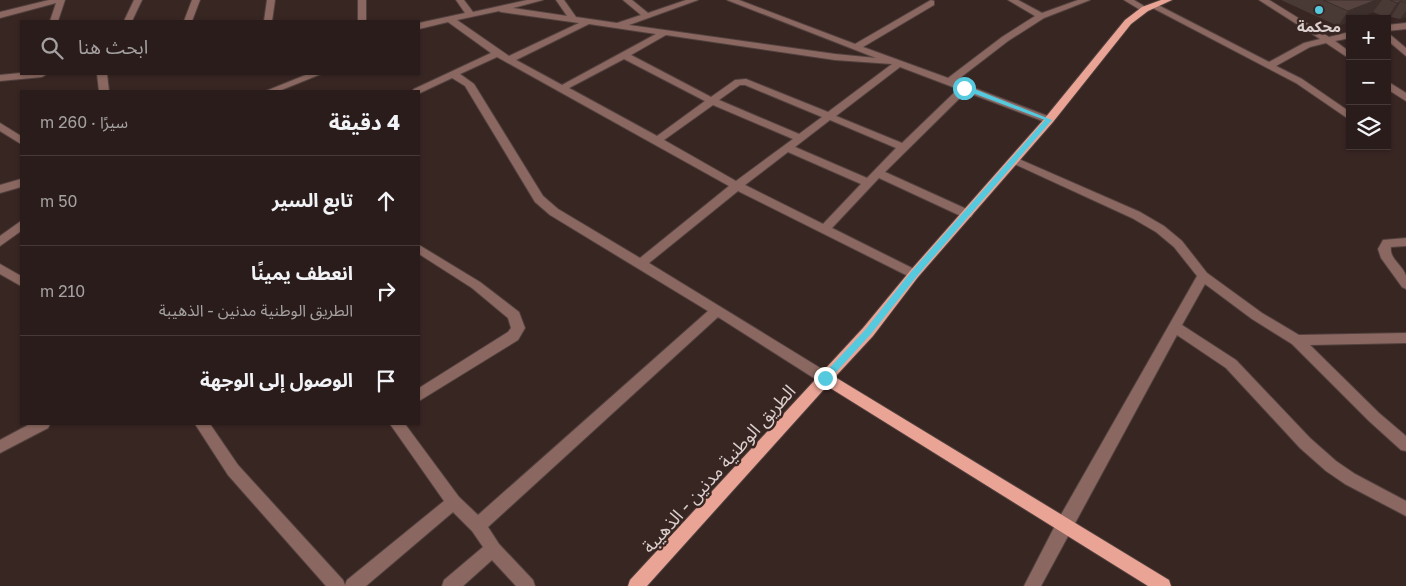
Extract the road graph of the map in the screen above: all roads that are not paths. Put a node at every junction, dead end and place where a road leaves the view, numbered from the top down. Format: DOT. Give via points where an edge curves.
graph roads {
  1 [pos="60,0"];
  2 [pos="138,0"];
  3 [pos="196,0"];
  4 [pos="271,0"];
  5 [pos="362,0"];
  6 [pos="460,0"];
  7 [pos="539,0"];
  8 [pos="560,0"];
  9 [pos="627,0"];
  10 [pos="694,0"];
  11 [pos="731,0"];
  12 [pos="1012,0"];
  13 [pos="1086,0"];
  14 [pos="1128,0"];
  15 [pos="1168,0"];
  16 [pos="1263,0"];
  17 [pos="931,3"];
  18 [pos="1149,8"];
  19 [pos="501,9"];
  20 [pos="0,15"];
  21 [pos="471,15"];
  22 [pos="646,15"];
  23 [pos="1041,16"];
  24 [pos="572,19"];
  25 [pos="54,20"];
  26 [pos="128,20"];
  27 [pos="188,20"];
  28 [pos="268,20"];
  29 [pos="362,20"];
  30 [pos="451,20"];
  31 [pos="587,22"];
  32 [pos="618,26"];
  33 [pos="1406,26"];
  34 [pos="421,27"];
  35 [pos="1391,28"];
  36 [pos="664,33"];
  37 [pos="1346,37"];
  38 [pos="1391,39"];
  39 [pos="1328,40"];
  40 [pos="856,47"];
  41 [pos="497,53"];
  42 [pos="1346,53"];
  43 [pos="1406,54"];
  44 [pos="624,55"];
  45 [pos="510,59"];
  46 [pos="889,59"];
  47 [pos="899,63"];
  48 [pos="1270,65"];
  49 [pos="453,74"];
  50 [pos="28,75"];
  51 [pos="102,75"];
  52 [pos="313,75"];
  53 [pos="0,78"];
  54 [pos="949,82"];
  55 [pos="1391,87"];
  56 [pos="964,88"];
  57 [pos="561,89"];
  58 [pos="104,90"];
  59 [pos="274,90"];
  60 [pos="419,90"];
  61 [pos="1405,96"];
  62 [pos="712,101"];
  63 [pos="1346,114"];
  64 [pos="827,117"];
  65 [pos="1049,120"];
  66 [pos="0,126"];
  67 [pos="800,138"];
  68 [pos="20,140"];
  69 [pos="657,140"];
  70 [pos="902,147"];
  71 [pos="787,148"];
  72 [pos="1014,160"];
  73 [pos="878,173"];
  74 [pos="867,182"];
  75 [pos="20,183"];
  76 [pos="737,186"];
  77 [pos="0,190"];
  78 [pos="967,214"];
  79 [pos="20,225"];
  80 [pos="824,230"];
  81 [pos="0,242"];
  82 [pos="1406,242"];
  83 [pos="420,251"];
  84 [pos="640,264"];
  85 [pos="0,268"];
  86 [pos="914,274"];
  87 [pos="1203,276"];
  88 [pos="20,281"];
  89 [pos="1406,284"];
  90 [pos="717,310"];
  91 [pos="1175,326"];
  92 [pos="1406,338"];
  93 [pos="1297,340"];
  94 [pos="825,378"];
  95 [pos="420,394"];
  96 [pos="42,425"];
  97 [pos="203,425"];
  98 [pos="398,425"];
  99 [pos="1406,445"];
  100 [pos="0,447"];
  101 [pos="454,502"];
  102 [pos="1406,509"];
  103 [pos="1064,525"];
  104 [pos="478,526"];
  105 [pos="493,549"];
  106 [pos="336,586"];
  107 [pos="353,586"];
  108 [pos="450,586"];
  109 [pos="527,586"];
  110 [pos="636,586"];
  111 [pos="1032,586"];
  112 [pos="1163,586"];
  1 -- 20 [label="street"];
  1 -- 25 [label="street"];
  2 -- 26 [label="street"];
  3 -- 27 [label="street"];
  4 -- 28 [label="street"];
  5 -- 29 [label="street"];
  6 -- 21 [label="street"];
  7 -- 19 [label="street"];
  8 -- 24 [label="street"];
  9 -- 22 [label="street"];
  10 -- 22 [label="street"];
  11 -- 40 [label="street"];
  12 -- 23 [label="street"];
  13 -- 23 [label="street"];
  14 -- 18 [label="street"];
  15 -- 18 [label="main road, الطريق الوطنية مدنين - الذهيبة"];
  16 -- 39 [label="street"];
  17 -- 40 [label="street"];
  18 -- 48 [label="street"];
  18 -- 65 [label="main road, الطريق الوطنية مدنين - الذهيبة" via="1128,22"];
  19 -- 21 [label="street"];
  19 -- 24 [label="street"];
  21 -- 30 [label="street"];
  22 -- 32 [label="street"];
  23 -- 54 [label="street"];
  24 -- 31 [label="street"];
  30 -- 34 [label="street"];
  30 -- 41 [label="street"];
  31 -- 32 [label="street"];
  31 -- 45 [label="street"];
  32 -- 36 [label="street"];
  33 -- 35 [label="street"];
  36 -- 44 [label="street"];
  36 -- 46 [label="street" via="854,59"];
  37 -- 39 [label="street"];
  38 -- 43 [label="street"];
  39 -- 42 [label="street"];
  39 -- 48 [label="street" via="1307,45"];
  40 -- 46 [label="street"];
  41 -- 45 [label="street"];
  41 -- 49 [label="street"];
  44 -- 57 [label="street"];
  44 -- 62 [label="street"];
  45 -- 57 [label="street"];
  46 -- 47 [label="street"];
  47 -- 54 [label="street"];
  47 -- 64 [label="street"];
  48 -- 63 [label="street"];
  49 -- 60 [label="street"];
  49 -- 84 [label="street" via="469,84 539,199 554,212"];
  50 -- 53 [label="street"];
  51 -- 58 [label="street"];
  52 -- 59 [label="street"];
  54 -- 56 [label="street"];
  55 -- 61 [label="street"];
  56 -- 65 [label="street"];
  56 -- 70 [label="street"];
  57 -- 69 [label="street"];
  62 -- 64 [label="street" via="738,82 746,82"];
  62 -- 67 [label="street"];
  62 -- 69 [label="street"];
  64 -- 67 [label="street"];
  64 -- 70 [label="street"];
  65 -- 72 [label="main road, الطريق الوطنية مدنين - الذهيبة"];
  66 -- 68 [label="street"];
  67 -- 71 [label="street"];
  69 -- 76 [label="street"];
  70 -- 73 [label="street"];
  71 -- 74 [label="street"];
  71 -- 76 [label="street"];
  72 -- 78 [label="main road, الطريق الوطنية مدنين - الذهيبة"];
  72 -- 87 [label="street" via="1160,229 1178,244"];
  73 -- 74 [label="street"];
  73 -- 78 [label="street"];
  74 -- 80 [label="street"];
  75 -- 77 [label="street"];
  76 -- 80 [label="street"];
  76 -- 84 [label="street"];
  78 -- 86 [label="main road, الطريق الوطنية مدنين - الذهيبة"];
  79 -- 81 [label="street"];
  80 -- 86 [label="street"];
  82 -- 89 [label="street" via="1387,243 1384,248"];
  83 -- 95 [label="street" via="476,285 514,315 518,328 514,336"];
  84 -- 90 [label="street"];
  85 -- 88 [label="street"];
  86 -- 94 [label="main road, الطريق الوطنية مدنين - الذهيبة" via="868,332"];
  87 -- 91 [label="street"];
  87 -- 93 [label="street" via="1256,316"];
  90 -- 94 [label="street"];
  90 -- 104 [label="street"];
  91 -- 102 [label="street" via="1231,364 1331,466"];
  91 -- 103 [label="street"];
  92 -- 93 [label="street"];
  93 -- 99 [label="street"];
  94 -- 103 [label="main road"];
  94 -- 110 [label="main road, الطريق الوطنية مدنين - الذهيبة"];
  96 -- 100 [label="street"];
  97 -- 106 [label="street" via="234,470"];
  98 -- 101 [label="street"];
  101 -- 104 [label="street"];
  101 -- 107 [label="street"];
  103 -- 111 [label="street"];
  103 -- 112 [label="main road"];
  104 -- 105 [label="street"];
  105 -- 108 [label="street"];
  105 -- 109 [label="street"];
}
